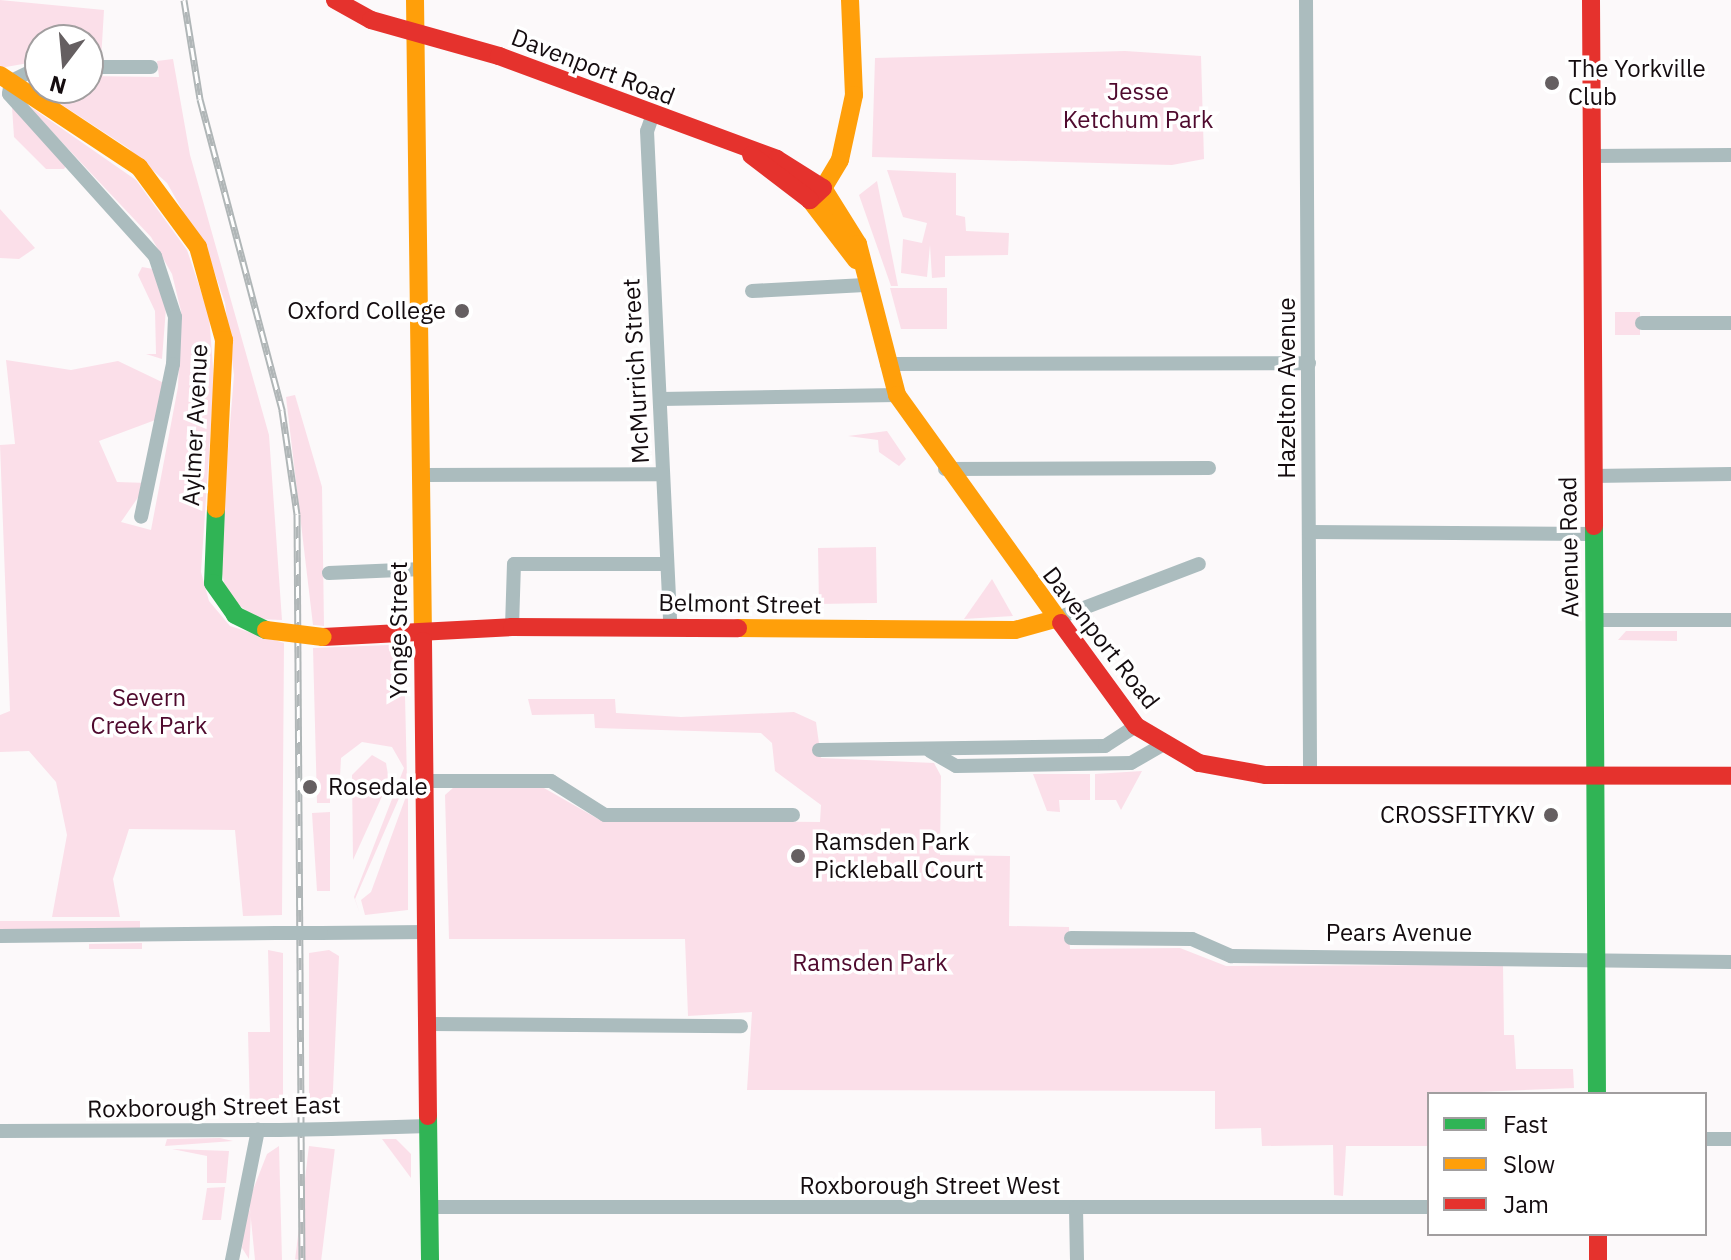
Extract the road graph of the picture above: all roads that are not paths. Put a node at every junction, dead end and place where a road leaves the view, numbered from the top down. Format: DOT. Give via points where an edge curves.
graph roads {
  1 [pos="335,0"];
  2 [pos="415,0"];
  3 [pos="850,0"];
  4 [pos="1306,0"];
  5 [pos="1591,0"];
  6 [pos="416,32"];
  7 [pos="104,67"];
  8 [pos="151,67"];
  9 [pos="5,78"];
  10 [pos="653,114"];
  11 [pos="1731,155"];
  12 [pos="1592,156"];
  13 [pos="821,200"];
  14 [pos="865,285"];
  15 [pos="752,291"];
  16 [pos="1642,323"];
  17 [pos="1731,323"];
  18 [pos="1309,363"];
  19 [pos="887,364"];
  20 [pos="897,395"];
  21 [pos="661,399"];
  22 [pos="1209,468"];
  23 [pos="944,469"];
  24 [pos="663,474"];
  25 [pos="1731,474"];
  26 [pos="421,475"];
  27 [pos="1592,476"];
  28 [pos="141,517"];
  29 [pos="1309,532"];
  30 [pos="1592,534"];
  31 [pos="667,564"];
  32 [pos="1199,564"];
  33 [pos="423,569"];
  34 [pos="329,573"];
  35 [pos="1055,619"];
  36 [pos="1594,620"];
  37 [pos="1731,620"];
  38 [pos="512,627"];
  39 [pos="670,627"];
  40 [pos="423,631"];
  41 [pos="1136,726"];
  42 [pos="1162,745"];
  43 [pos="819,750"];
  44 [pos="930,750"];
  45 [pos="1595,773"];
  46 [pos="1310,776"];
  47 [pos="1731,776"];
  48 [pos="425,781"];
  49 [pos="793,815"];
  50 [pos="427,932"];
  51 [pos="0,936"];
  52 [pos="1071,938"];
  53 [pos="1595,957"];
  54 [pos="1731,962"];
  55 [pos="428,1024"];
  56 [pos="741,1026"];
  57 [pos="1597,1092"];
  58 [pos="429,1126"];
  59 [pos="258,1130"];
  60 [pos="0,1131"];
  61 [pos="1707,1139"];
  62 [pos="1731,1139"];
  63 [pos="430,1207"];
  64 [pos="1427,1207"];
  65 [pos="1076,1208"];
  66 [pos="1598,1236"];
  67 [pos="232,1260"];
  68 [pos="430,1260"];
  69 [pos="1077,1260"];
  70 [pos="1598,1260"];
  1 -- 6 [label="main road, Davenport Road"];
  2 -- 6 [label="main road, Yonge Street"];
  3 -- 13 [label="main road" via="854,95 840,160"];
  4 -- 18 [label="street, Hazelton Avenue"];
  5 -- 12 [label="main road, Avenue Road"];
  6 -- 10 [label="main road, Davenport Road"];
  6 -- 26 [label="main road, Yonge Street"];
  7 -- 8 [label="street"];
  9 -- 28 [label="street" via="12,98 83,169 164,275 175,317 173,364"];
  9 -- 40 [label="main road, Aylmer Avenue, bridge" via="139,167 198,247 224,340 213,583 235,615 266,630 323,637"];
  10 -- 13 [label="main road, Davenport Road" via="751,155 777,159"];
  10 -- 21 [label="street, McMurrich Street" via="647,131"];
  11 -- 12 [label="street"];
  12 -- 27 [label="main road, Avenue Road"];
  13 -- 14 [label="main road, Davenport Road"];
  14 -- 15 [label="street"];
  14 -- 19 [label="main road, Davenport Road"];
  16 -- 17 [label="street"];
  18 -- 19 [label="street"];
  18 -- 29 [label="street, Hazelton Avenue"];
  19 -- 20 [label="main road, Davenport Road"];
  20 -- 21 [label="street"];
  20 -- 23 [label="main road, Davenport Road"];
  21 -- 24 [label="street, McMurrich Street"];
  22 -- 23 [label="street"];
  23 -- 35 [label="main road, Davenport Road"];
  24 -- 26 [label="street"];
  24 -- 31 [label="street, McMurrich Street"];
  25 -- 27 [label="street"];
  26 -- 33 [label="main road, Yonge Street"];
  27 -- 30 [label="main road, Avenue Road"];
  29 -- 30 [label="street"];
  29 -- 46 [label="street, Hazelton Avenue"];
  30 -- 36 [label="main road, Avenue Road"];
  31 -- 38 [label="street" via="514,564"];
  31 -- 39 [label="street, McMurrich Street"];
  32 -- 35 [label="street"];
  33 -- 34 [label="street"];
  33 -- 40 [label="main road, Yonge Street"];
  35 -- 39 [label="main road, Belmont Street" via="1015,630"];
  35 -- 41 [label="main road, Davenport Road"];
  36 -- 37 [label="street"];
  36 -- 45 [label="main road, Avenue Road"];
  38 -- 39 [label="main road, Belmont Street"];
  38 -- 40 [label="main road, Belmont Street"];
  40 -- 48 [label="main road, Yonge Street"];
  41 -- 42 [label="main road, Davenport Road"];
  41 -- 44 [label="street" via="1105,746"];
  42 -- 44 [label="street" via="1116,763 956,766"];
  42 -- 46 [label="main road, Davenport Road" via="1231,772"];
  43 -- 44 [label="street"];
  45 -- 46 [label="main road, Davenport Road"];
  45 -- 47 [label="main road, Davenport Road"];
  45 -- 53 [label="main road, Avenue Road"];
  48 -- 49 [label="street" via="551,781 605,815"];
  48 -- 50 [label="main road, Yonge Street"];
  50 -- 51 [label="street, bridge"];
  50 -- 55 [label="main road, Yonge Street"];
  52 -- 53 [label="street, Pears Avenue" via="1192,939 1231,956"];
  53 -- 54 [label="street, Pears Avenue"];
  53 -- 57 [label="main road, Avenue Road"];
  55 -- 56 [label="street"];
  55 -- 58 [label="main road, Yonge Street"];
  58 -- 59 [label="street, Roxborough Street East, bridge"];
  58 -- 63 [label="main road, Yonge Street"];
  59 -- 60 [label="street, Roxborough Street East"];
  59 -- 67 [label="street"];
  61 -- 62 [label="street"];
  63 -- 65 [label="street, Roxborough Street West"];
  63 -- 68 [label="main road, Yonge Street"];
  64 -- 65 [label="street, Roxborough Street West"];
  65 -- 69 [label="street"];
  66 -- 70 [label="main road"];
}
